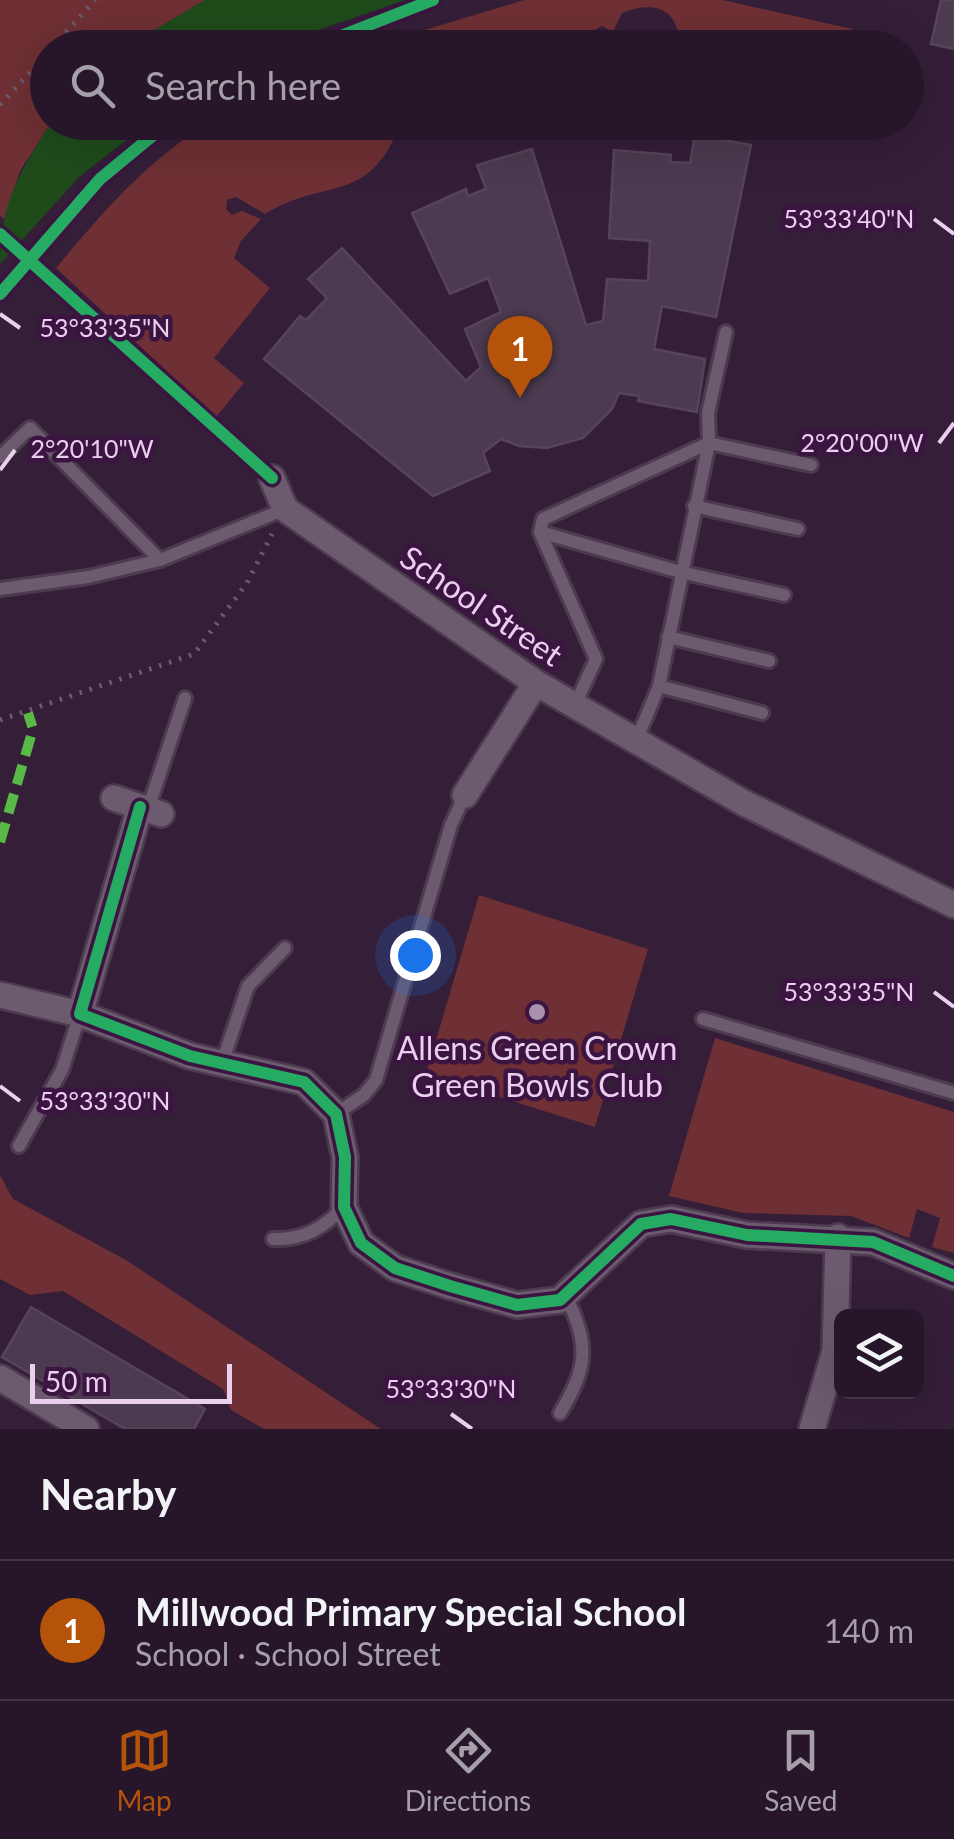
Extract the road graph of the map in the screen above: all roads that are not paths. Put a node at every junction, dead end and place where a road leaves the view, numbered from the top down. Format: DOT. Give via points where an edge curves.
graph roads {
  1 [pos="726,332"];
  2 [pos="709,443"];
  3 [pos="0,458"];
  4 [pos="811,465"];
  5 [pos="272,478"];
  6 [pos="694,506"];
  7 [pos="285,509"];
  8 [pos="798,529"];
  9 [pos="540,532"];
  10 [pos="160,560"];
  11 [pos="680,572"];
  12 [pos="0,588"];
  13 [pos="784,595"];
  14 [pos="668,637"];
  15 [pos="769,661"];
  16 [pos="536,683"];
  17 [pos="658,686"];
  18 [pos="185,698"];
  19 [pos="575,705"];
  20 [pos="762,712"];
  21 [pos="636,740"];
  22 [pos="465,795"];
  23 [pos="114,798"];
  24 [pos="150,810"];
  25 [pos="954,905"];
  26 [pos="285,948"];
  27 [pos="0,995"];
  28 [pos="80,1014"];
  29 [pos="703,1018"];
  30 [pos="222,1063"];
  31 [pos="954,1093"];
  32 [pos="336,1114"];
  33 [pos="19,1146"];
  34 [pos="344,1206"];
  35 [pos="838,1237"];
  36 [pos="273,1239"];
  37 [pos="954,1276"];
  38 [pos="566,1294"];
  39 [pos="0,1378"];
  40 [pos="560,1413"];
  41 [pos="86,1429"];
  42 [pos="812,1429"];
  1 -- 2 [label="lane" via="708,414"];
  2 -- 4 [label="lane"];
  2 -- 6 [label="lane"];
  2 -- 9 [label="lane" via="543,519"];
  3 -- 10 [label="lane" via="30,428"];
  5 -- 7 [label="street"];
  6 -- 8 [label="lane"];
  6 -- 11 [label="lane"];
  7 -- 10 [label="lane"];
  7 -- 16 [label="street, School Street"];
  9 -- 11 [label="lane"];
  9 -- 19 [label="lane" via="596,659"];
  10 -- 12 [label="lane"];
  11 -- 13 [label="lane"];
  11 -- 14 [label="lane"];
  14 -- 15 [label="lane"];
  14 -- 17 [label="lane"];
  16 -- 19 [label="street, School Street"];
  16 -- 22 [label="street"];
  17 -- 20 [label="lane"];
  17 -- 21 [label="lane"];
  18 -- 24 [label="lane"];
  19 -- 21 [label="street, School Street"];
  21 -- 25 [label="street, School Street" via="744,803"];
  22 -- 32 [label="lane" via="376,1080"];
  23 -- 24 [label="street"];
  24 -- 28 [label="street"];
  26 -- 30 [label="lane" via="248,986"];
  27 -- 28 [label="street"];
  28 -- 30 [label="street"];
  28 -- 33 [label="lane" via="62,1070"];
  29 -- 31 [label="lane"];
  30 -- 32 [label="street" via="304,1082"];
  32 -- 34 [label="street" via="345,1157"];
  34 -- 36 [label="lane" via="324,1227 294,1240"];
  34 -- 38 [label="street" via="361,1243 394,1268 517,1305"];
  35 -- 37 [label="street" via="873,1242"];
  35 -- 38 [label="street" via="747,1235 672,1220 641,1224"];
  35 -- 42 [label="street" via="835,1350"];
  38 -- 40 [label="lane" via="581,1326 584,1357 580,1381"];
  39 -- 41 [label="street"];
}
